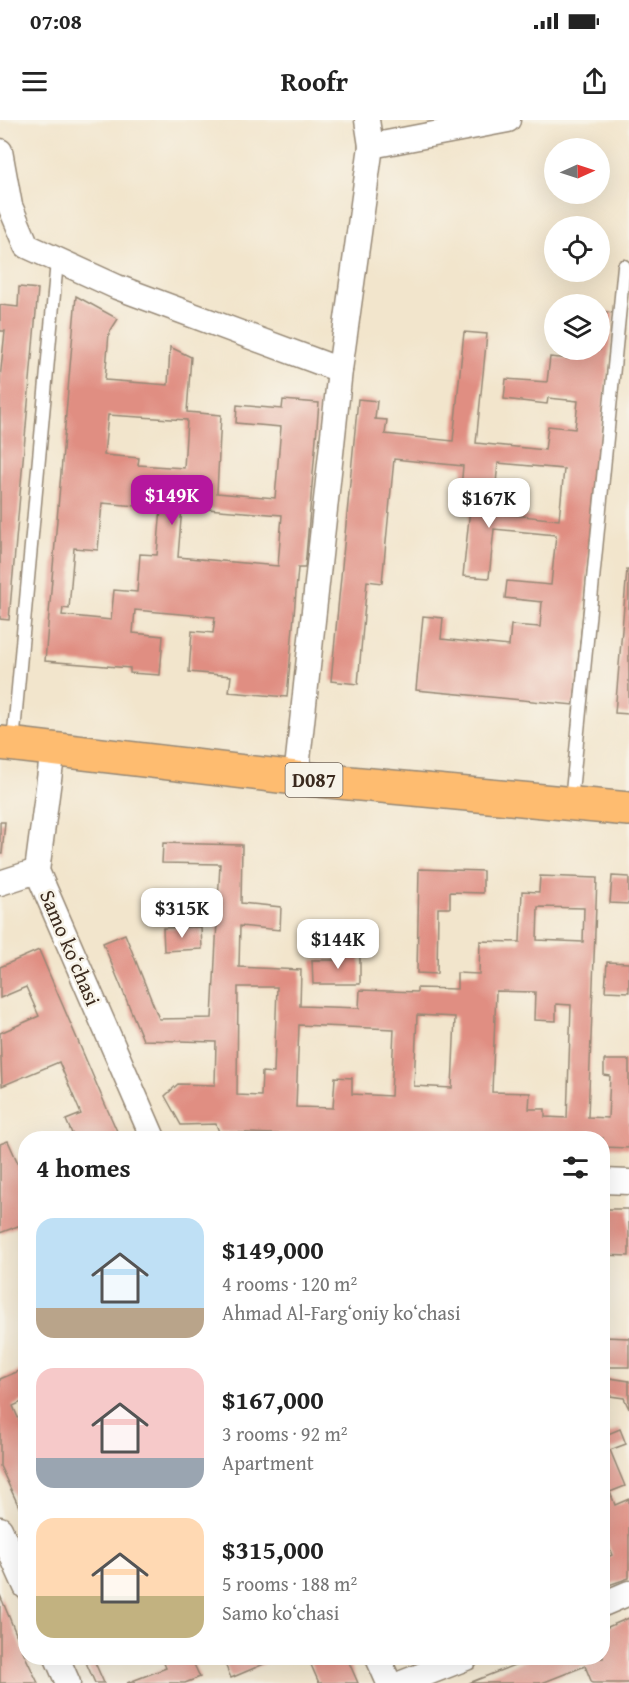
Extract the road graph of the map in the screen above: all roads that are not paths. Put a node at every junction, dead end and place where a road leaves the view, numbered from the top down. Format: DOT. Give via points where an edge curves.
graph roads {
  1 [pos="367,120"];
  2 [pos="508,120"];
  3 [pos="371,146"];
  4 [pos="0,151"];
  5 [pos="57,261"];
  6 [pos="624,266"];
  7 [pos="340,370"];
  8 [pos="6,744"];
  9 [pos="53,749"];
  10 [pos="296,778"];
  11 [pos="571,804"];
  12 [pos="629,809"];
  13 [pos="37,871"];
  14 [pos="0,883"];
  15 [pos="150,1131"];
  16 [pos="610,1181"];
  17 [pos="629,1182"];
  18 [pos="0,1529"];
  19 [pos="18,1569"];
  20 [pos="629,1593"];
  21 [pos="610,1601"];
  22 [pos="60,1665"];
  23 [pos="381,1665"];
  24 [pos="448,1665"];
  25 [pos="68,1683"];
  26 [pos="389,1683"];
  27 [pos="402,1683"];
  1 -- 3 [label="street"];
  2 -- 3 [label="street"];
  3 -- 7 [label="street"];
  4 -- 5 [label="street" via="10,206 27,246"];
  5 -- 7 [label="street" via="117,288"];
  5 -- 8 [label="lane"];
  6 -- 11 [label="lane"];
  7 -- 10 [label="street"];
  8 -- 9 [label="main road, D087"];
  9 -- 10 [label="main road, D087"];
  9 -- 13 [label="street, Samo koʻchasi"];
  10 -- 11 [label="main road, D087"];
  11 -- 12 [label="main road, D087"];
  13 -- 14 [label="street"];
  13 -- 15 [label="street, Samo koʻchasi"];
  16 -- 17 [label="street"];
  18 -- 19 [label="street"];
  20 -- 21 [label="street"];
  22 -- 25 [label="street"];
  23 -- 26 [label="street"];
  24 -- 27 [label="street"];
}
